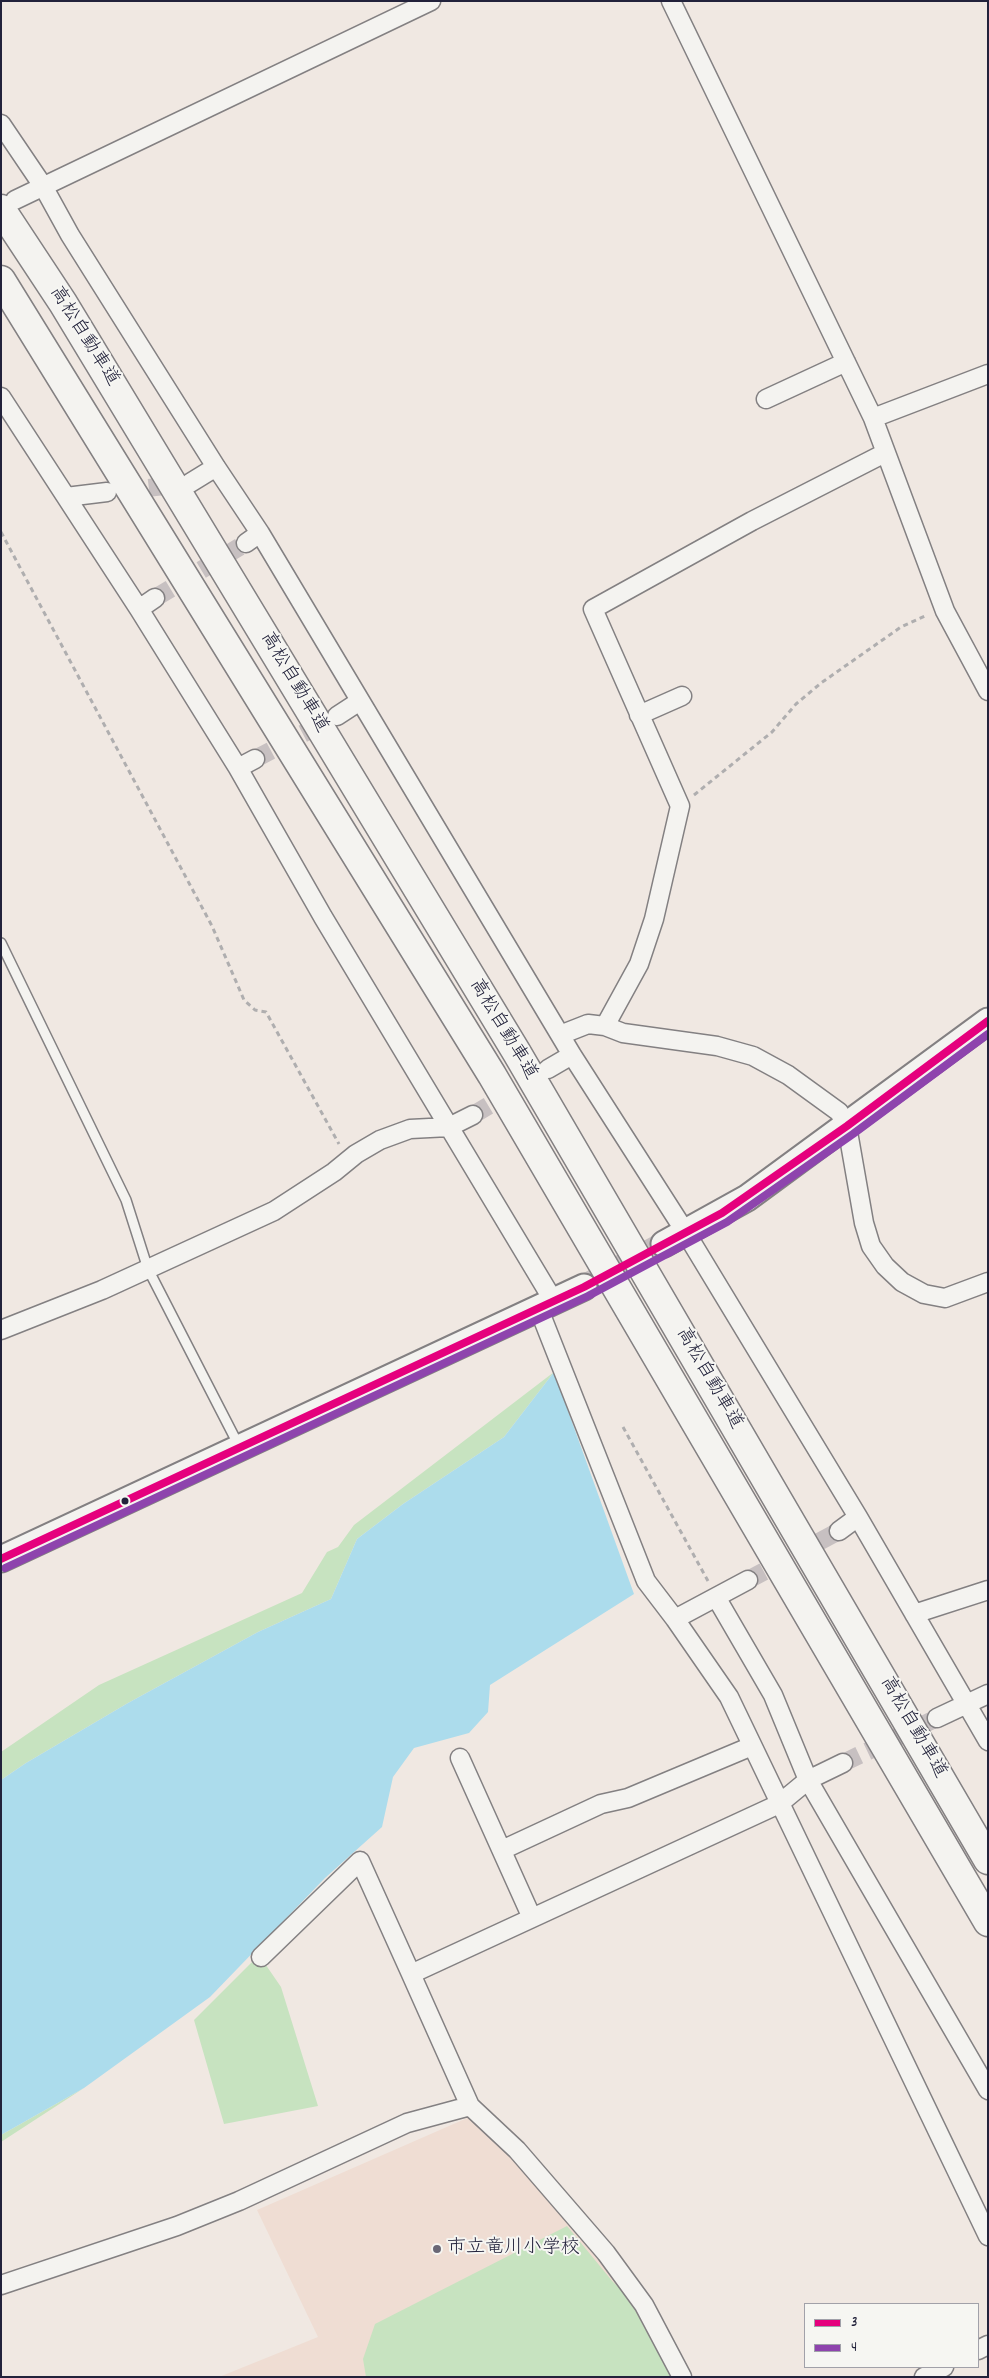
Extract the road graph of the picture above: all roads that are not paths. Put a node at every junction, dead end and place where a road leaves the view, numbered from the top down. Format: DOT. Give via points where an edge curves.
graph roads {
  1 [pos="431,1"];
  2 [pos="671,1"];
  3 [pos="1,124"];
  4 [pos="43,186"];
  5 [pos="8,205"];
  6 [pos="1,280"];
  7 [pos="846,362"];
  8 [pos="988,374"];
  9 [pos="1,397"];
  10 [pos="766,399"];
  11 [pos="873,418"];
  12 [pos="885,453"];
  13 [pos="216,467"];
  14 [pos="190,483"];
  15 [pos="107,492"];
  16 [pos="66,497"];
  17 [pos="154,598"];
  18 [pos="139,609"];
  19 [pos="988,691"];
  20 [pos="682,696"];
  21 [pos="360,701"];
  22 [pos="639,715"];
  23 [pos="337,716"];
  24 [pos="255,759"];
  25 [pos="238,768"];
  26 [pos="1,943"];
  27 [pos="988,1021"];
  28 [pos="605,1026"];
  29 [pos="560,1035"];
  30 [pos="572,1055"];
  31 [pos="548,1069"];
  32 [pos="473,1115"];
  33 [pos="847,1126"];
  34 [pos="450,1127"];
  35 [pos="675,1238"];
  36 [pos="148,1269"];
  37 [pos="988,1282"];
  38 [pos="584,1287"];
  39 [pos="546,1304"];
  40 [pos="1,1330"];
  41 [pos="240,1448"];
  42 [pos="858,1517"];
  43 [pos="839,1531"];
  44 [pos="1,1559"];
  45 [pos="748,1580"];
  46 [pos="988,1590"];
  47 [pos="716,1597"];
  48 [pos="914,1614"];
  49 [pos="675,1619"];
  50 [pos="988,1694"];
  51 [pos="966,1704"];
  52 [pos="937,1718"];
  53 [pos="988,1741"];
  54 [pos="752,1746"];
  55 [pos="460,1758"];
  56 [pos="843,1763"];
  57 [pos="808,1780"];
  58 [pos="779,1804"];
  59 [pos="502,1850"];
  60 [pos="988,1860"];
  61 [pos="532,1918"];
  62 [pos="988,1922"];
  63 [pos="260,1957"];
  64 [pos="411,1974"];
  65 [pos="982,2068"];
  66 [pos="988,2090"];
  67 [pos="470,2106"];
  68 [pos="988,2236"];
  69 [pos="1,2285"];
  70 [pos="942,2368"];
  71 [pos="682,2377"];
  72 [pos="924,2377"];
  1 -- 4 [label="street"];
  2 -- 7 [label="street"];
  3 -- 4 [label="street"];
  4 -- 5 [label="street"];
  4 -- 13 [label="street" via="70,235"];
  5 -- 60 [label="highway, 高松自動車道" via="63,303 517,1053"];
  6 -- 62 [label="highway, 高松自動車道" via="492,1075"];
  7 -- 10 [label="street"];
  7 -- 11 [label="street"];
  8 -- 11 [label="street"];
  9 -- 16 [label="street"];
  11 -- 12 [label="street"];
  12 -- 19 [label="street" via="944,608"];
  12 -- 22 [label="street" via="752,521 593,609"];
  13 -- 14 [label="street"];
  13 -- 21 [label="street" via="253,538"];
  15 -- 16 [label="street"];
  16 -- 18 [label="street"];
  17 -- 18 [label="street"];
  18 -- 25 [label="street"];
  20 -- 22 [label="street"];
  21 -- 23 [label="street"];
  21 -- 29 [label="street"];
  22 -- 28 [label="street" via="680,806 654,919 639,964"];
  24 -- 25 [label="street"];
  25 -- 34 [label="street" via="323,917"];
  26 -- 36 [label="lane" via="126,1200"];
  27 -- 33 [label="main road"];
  28 -- 29 [label="street" via="588,1024"];
  28 -- 33 [label="street" via="623,1033 716,1046 753,1056 788,1075 826,1102 839,1112"];
  29 -- 30 [label="street"];
  30 -- 31 [label="street"];
  30 -- 35 [label="street"];
  32 -- 34 [label="street"];
  33 -- 35 [label="main road" via="747,1198"];
  33 -- 37 [label="street" via="864,1223 871,1246 885,1266 902,1282 924,1294 945,1298"];
  34 -- 36 [label="street" via="410,1129 380,1140 274,1211"];
  34 -- 39 [label="street"];
  35 -- 42 [label="street"];
  36 -- 40 [label="street"];
  36 -- 41 [label="lane"];
  38 -- 39 [label="main road"];
  39 -- 41 [label="main road"];
  39 -- 49 [label="street" via="646,1581"];
  41 -- 44 [label="main road"];
  42 -- 43 [label="street"];
  42 -- 48 [label="street"];
  45 -- 47 [label="street"];
  46 -- 48 [label="street"];
  47 -- 49 [label="street"];
  47 -- 57 [label="street" via="773,1695"];
  48 -- 51 [label="street"];
  49 -- 54 [label="street" via="729,1697"];
  50 -- 51 [label="street"];
  51 -- 52 [label="street"];
  51 -- 53 [label="street"];
  54 -- 58 [label="street"];
  54 -- 59 [label="street" via="628,1798 601,1804"];
  55 -- 59 [label="street"];
  56 -- 57 [label="street"];
  57 -- 58 [label="street"];
  57 -- 65 [label="street"];
  58 -- 61 [label="street"];
  58 -- 68 [label="street"];
  59 -- 61 [label="street"];
  61 -- 64 [label="street"];
  63 -- 64 [label="street" via="360,1861"];
  64 -- 67 [label="street"];
  65 -- 66 [label="street"];
  67 -- 69 [label="street" via="407,2123 239,2201 177,2226"];
  67 -- 71 [label="street" via="517,2150 606,2253 644,2305"];
  70 -- 72 [label="street"];
}
